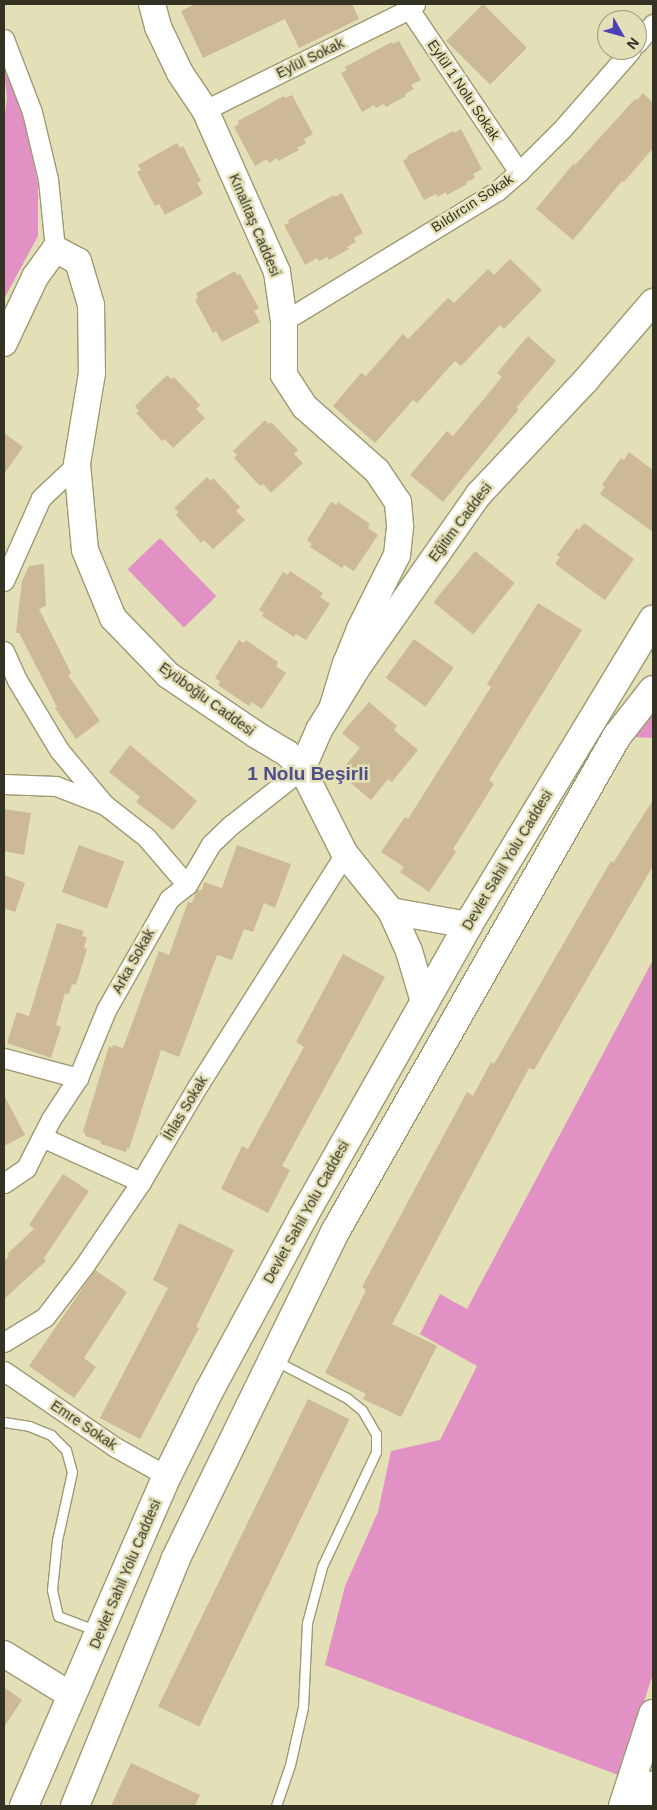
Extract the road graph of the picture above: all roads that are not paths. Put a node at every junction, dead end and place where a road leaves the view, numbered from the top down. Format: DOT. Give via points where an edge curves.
graph roads {
  1 [pos="152,4"];
  2 [pos="412,6"];
  3 [pos="5,46"];
  4 [pos="621,60"];
  5 [pos="205,110"];
  6 [pos="519,172"];
  7 [pos="55,249"];
  8 [pos="650,310"];
  9 [pos="284,321"];
  10 [pos="4,343"];
  11 [pos="77,464"];
  12 [pos="4,581"];
  13 [pos="653,620"];
  14 [pos="645,638"];
  15 [pos="4,651"];
  16 [pos="653,690"];
  17 [pos="333,706"];
  18 [pos="302,769"];
  19 [pos="4,784"];
  20 [pos="105,805"];
  21 [pos="344,854"];
  22 [pos="187,885"];
  23 [pos="391,911"];
  24 [pos="468,925"];
  25 [pos="424,1002"];
  26 [pos="4,1058"];
  27 [pos="78,1078"];
  28 [pos="42,1137"];
  29 [pos="142,1182"];
  30 [pos="4,1183"];
  31 [pos="4,1342"];
  32 [pos="272,1359"];
  33 [pos="4,1371"];
  34 [pos="4,1422"];
  35 [pos="167,1476"];
  36 [pos="99,1632"];
  37 [pos="4,1654"];
  38 [pos="72,1696"];
  39 [pos="653,1714"];
  40 [pos="653,1785"];
  41 [pos="24,1806"];
  42 [pos="75,1806"];
  43 [pos="276,1806"];
  44 [pos="624,1806"];
  45 [pos="645,1806"];
  1 -- 5 [label="street, Kınalıtaş Caddesi" via="158,27 180,73"];
  2 -- 5 [label="street, Eylül Sokak"];
  2 -- 6 [label="street, Eylül 1 Nolu Sokak"];
  3 -- 7 [label="street" via="32,112 48,179"];
  4 -- 6 [label="street, Bıldırcın Sokak" via="563,128"];
  5 -- 9 [label="street, Kınalıtaş Caddesi" via="277,272"];
  6 -- 9 [label="street, Bıldırcın Sokak" via="497,191"];
  7 -- 10 [label="street" via="34,277"];
  7 -- 11 [label="street, Eyüboğlu Caddesi" via="78,261 91,305 92,373"];
  8 -- 17 [label="street, Eğitim Caddesi" via="479,494"];
  9 -- 17 [label="street, Kınalıtaş Caddesi" via="284,375 305,407 377,470 398,502 398,555 360,629"];
  11 -- 12 [label="street" via="41,498"];
  11 -- 18 [label="street, Eyüboğlu Caddesi" via="85,550 113,618 168,674 287,753"];
  13 -- 14 [label="main road, Devlet Sahil Yolu Caddesi"];
  14 -- 24 [label="main road, Devlet Sahil Yolu Caddesi"];
  15 -- 20 [label="street" via="17,680 59,750"];
  16 -- 32 [label="main road" via="617,736 335,1232"];
  17 -- 18 [label="street, Eğitim Caddesi"];
  18 -- 21 [label="street, Eyüboğlu Caddesi"];
  18 -- 22 [label="street, Arka Sokak" via="230,825 211,844"];
  19 -- 20 [label="street" via="56,786"];
  20 -- 22 [label="street" via="146,837"];
  21 -- 23 [label="street, Eyüboğlu Caddesi"];
  21 -- 29 [label="street, İhlas Sokak" via="202,1079"];
  22 -- 27 [label="street, Arka Sokak" via="169,899 143,942 106,1010"];
  23 -- 24 [label="street"];
  23 -- 25 [label="street, Eyüboğlu Caddesi" via="409,951"];
  24 -- 25 [label="main road, Devlet Sahil Yolu Caddesi"];
  25 -- 35 [label="main road, Devlet Sahil Yolu Caddesi" via="303,1217"];
  26 -- 27 [label="street"];
  27 -- 28 [label="street, Arka Sokak"];
  28 -- 29 [label="street"];
  28 -- 30 [label="street, Arka Sokak" via="26,1168"];
  29 -- 31 [label="street, İhlas Sokak" via="45,1317"];
  32 -- 42 [label="main road" via="176,1558"];
  32 -- 43 [label="lane" via="347,1398 362,1410 376,1434 376,1452 322,1567 307,1623 303,1707 290,1765"];
  33 -- 35 [label="street, Emre Sokak" via="115,1447"];
  34 -- 36 [label="lane" via="29,1426 51,1435 66,1450 72,1472 57,1540 52,1590 58,1616"];
  35 -- 36 [label="main road, Devlet Sahil Yolu Caddesi"];
  36 -- 38 [label="main road, Devlet Sahil Yolu Caddesi"];
  37 -- 38 [label="street"];
  38 -- 41 [label="main road, Devlet Sahil Yolu Caddesi"];
  39 -- 44 [label="main road"];
  40 -- 45 [label="main road"];
}
